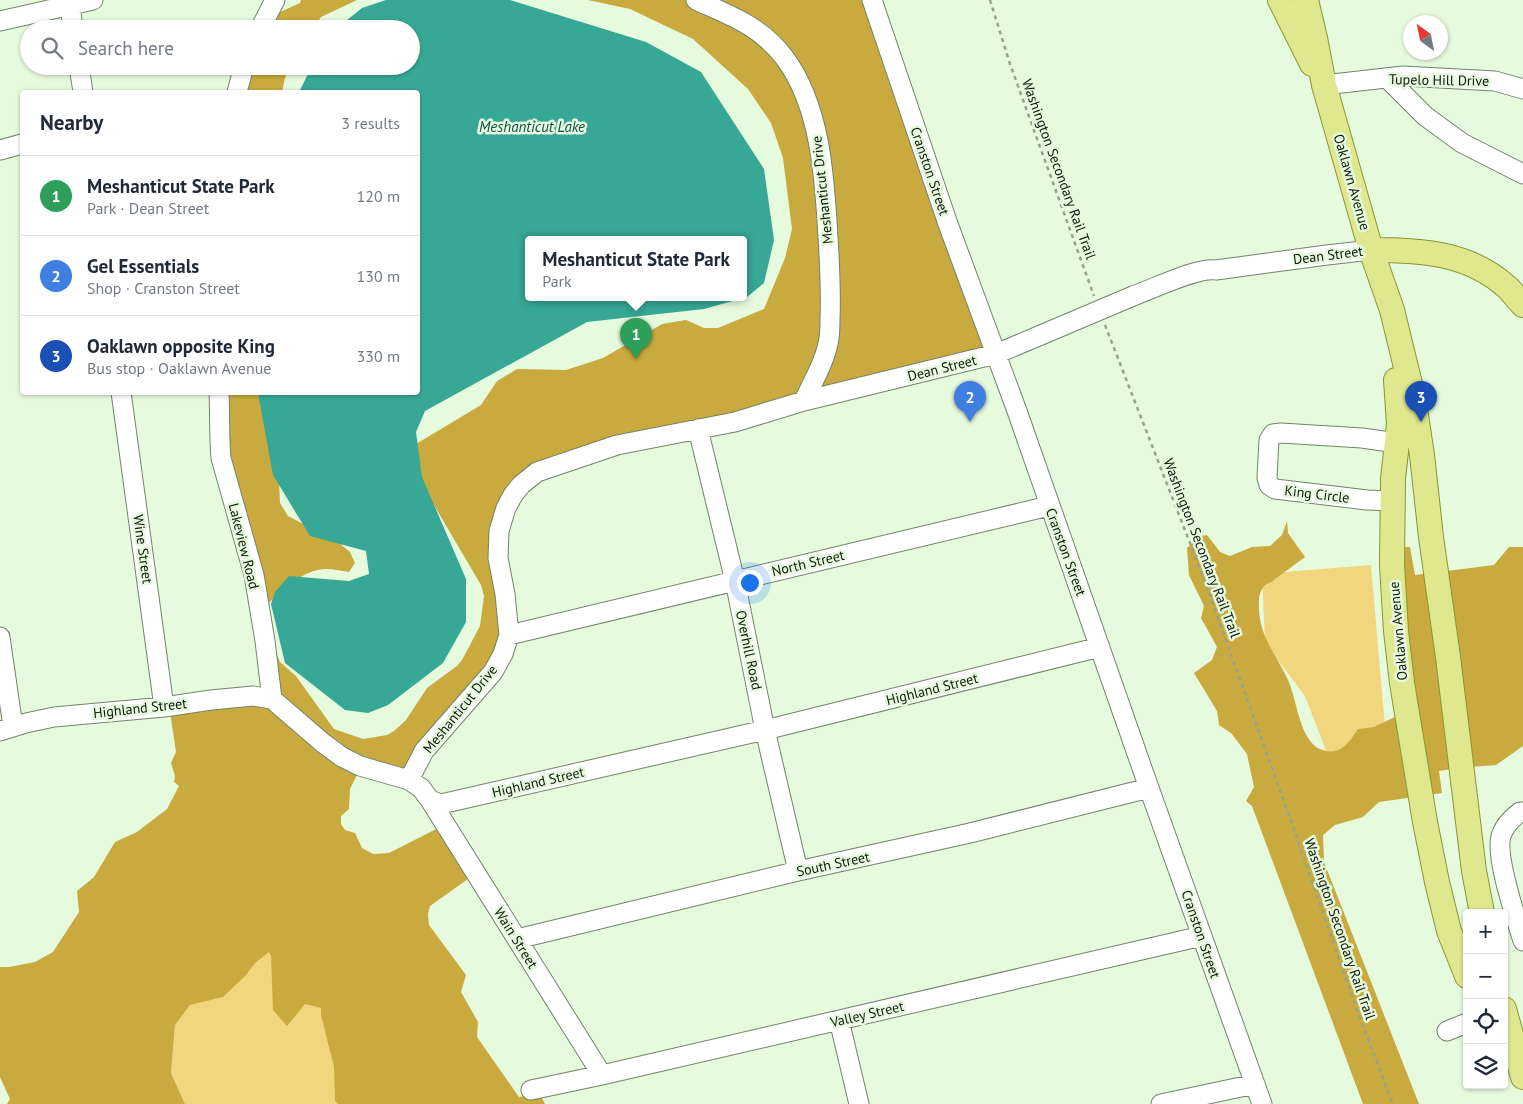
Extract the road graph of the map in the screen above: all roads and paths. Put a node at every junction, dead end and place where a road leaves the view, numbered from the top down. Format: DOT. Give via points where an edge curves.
graph roads {
  1 [pos="93,0"];
  2 [pos="696,0"];
  3 [pos="872,0"];
  4 [pos="990,0"];
  5 [pos="1280,0"];
  6 [pos="1306,0"];
  7 [pos="276,1"];
  8 [pos="70,5"];
  9 [pos="72,20"];
  10 [pos="265,20"];
  11 [pos="0,21"];
  12 [pos="80,75"];
  13 [pos="242,75"];
  14 [pos="1387,78"];
  15 [pos="1324,85"];
  16 [pos="1523,89"];
  17 [pos="83,90"];
  18 [pos="238,90"];
  19 [pos="20,145"];
  20 [pos="0,150"];
  21 [pos="1523,174"];
  22 [pos="1371,250"];
  23 [pos="1382,279"];
  24 [pos="1094,297"];
  25 [pos="1523,306"];
  26 [pos="1105,324"];
  27 [pos="996,354"];
  28 [pos="121,395"];
  29 [pos="219,395"];
  30 [pos="804,401"];
  31 [pos="698,429"];
  32 [pos="1397,443"];
  33 [pos="516,491"];
  34 [pos="1393,501"];
  35 [pos="1049,506"];
  36 [pos="735,581"];
  37 [pos="509,635"];
  38 [pos="0,637"];
  39 [pos="1100,648"];
  40 [pos="272,699"];
  41 [pos="164,706"];
  42 [pos="6,729"];
  43 [pos="765,730"];
  44 [pos="409,780"];
  45 [pos="1149,788"];
  46 [pos="430,800"];
  47 [pos="1523,812"];
  48 [pos="798,871"];
  49 [pos="1481,909"];
  50 [pos="1202,936"];
  51 [pos="517,939"];
  52 [pos="1523,942"];
  53 [pos="1463,966"];
  54 [pos="839,1020"];
  55 [pos="1508,1024"];
  56 [pos="1463,1025"];
  57 [pos="1447,1031"];
  58 [pos="1508,1067"];
  59 [pos="602,1075"];
  60 [pos="1523,1077"];
  61 [pos="1255,1084"];
  62 [pos="531,1090"];
  63 [pos="1523,1097"];
  64 [pos="859,1104"];
  65 [pos="1161,1104"];
  66 [pos="1262,1104"];
  67 [pos="1393,1104"];
  1 -- 8 [label="street"];
  2 -- 30 [label="street, Meshanticut Drive" via="742,20 766,37 791,69 812,117 821,159 831,305 830,338"];
  3 -- 27 [label="street, Cranston Street"];
  4 -- 24 [label="path, Washington Secondary Rail Trail"];
  5 -- 15 [label="main road, Oaklawn Avenue"];
  6 -- 15 [label="main road, Oaklawn Avenue"];
  7 -- 10 [label="street"];
  8 -- 9 [label="street"];
  8 -- 11 [label="street"];
  12 -- 17 [label="street"];
  13 -- 18 [label="street"];
  14 -- 15 [label="street, Tupelo Hill Drive"];
  14 -- 16 [label="street, Tupelo Hill Drive" via="1495,81"];
  14 -- 21 [label="street" via="1425,116 1462,143"];
  15 -- 22 [label="main road, Oaklawn Avenue"];
  19 -- 20 [label="street"];
  22 -- 23 [label="main road, Oaklawn Avenue"];
  22 -- 25 [label="main road" via="1443,254 1492,277 1508,288"];
  22 -- 27 [label="street, Dean Street, bridge" via="1191,274"];
  23 -- 32 [label="main road, Oaklawn Avenue" via="1396,378"];
  23 -- 49 [label="main road, Oaklawn Avenue" via="1413,396"];
  26 -- 67 [label="path, Washington Secondary Rail Trail" via="1204,580"];
  27 -- 30 [label="street, Dean Street"];
  27 -- 35 [label="street, Cranston Street"];
  28 -- 41 [label="street, Wine Street"];
  29 -- 40 [label="street, Lakeview Road" via="221,458 254,575"];
  30 -- 31 [label="street, Dean Street" via="735,422"];
  31 -- 33 [label="street, Dean Street" via="617,445 547,468 537,472"];
  31 -- 36 [label="street, Overhill Road"];
  32 -- 34 [label="main road, Oaklawn Avenue"];
  32 -- 34 [label="street, King Circle" via="1273,434 1267,461 1267,478 1275,489"];
  33 -- 37 [label="street, Meshanticut Drive" via="506,508 499,531 498,558"];
  34 -- 53 [label="main road, Oaklawn Avenue" via="1394,606 1402,683 1436,882 1449,931"];
  35 -- 36 [label="street, North Street"];
  35 -- 39 [label="street, Cranston Street"];
  36 -- 37 [label="street, North Street"];
  36 -- 43 [label="street, Overhill Road"];
  37 -- 44 [label="street, Meshanticut Drive" via="493,672 424,751"];
  38 -- 42 [label="street"];
  39 -- 43 [label="street, Highland Street"];
  39 -- 45 [label="street, Cranston Street"];
  40 -- 41 [label="street, Highland Street" via="252,696"];
  40 -- 44 [label="street" via="342,758"];
  41 -- 42 [label="street, Highland Street" via="54,717"];
  43 -- 46 [label="street, Highland Street" via="441,804"];
  43 -- 48 [label="street, Overhill Road"];
  44 -- 46 [label="street"];
  45 -- 48 [label="street, South Street" via="970,834"];
  45 -- 50 [label="street, Cranston Street"];
  46 -- 51 [label="street, Wain Street"];
  47 -- 52 [label="street" via="1509,821 1500,847"];
  48 -- 51 [label="street, South Street"];
  50 -- 54 [label="street, Valley Street"];
  50 -- 61 [label="street, Cranston Street"];
  51 -- 59 [label="street, Wain Street"];
  54 -- 59 [label="street, Valley Street"];
  54 -- 64 [label="street"];
  55 -- 60 [label="main road"];
  56 -- 57 [label="street"];
  58 -- 63 [label="main road"];
  59 -- 62 [label="street, Valley Street"];
  61 -- 65 [label="street"];
  61 -- 66 [label="street, Cranston Street"];
}
